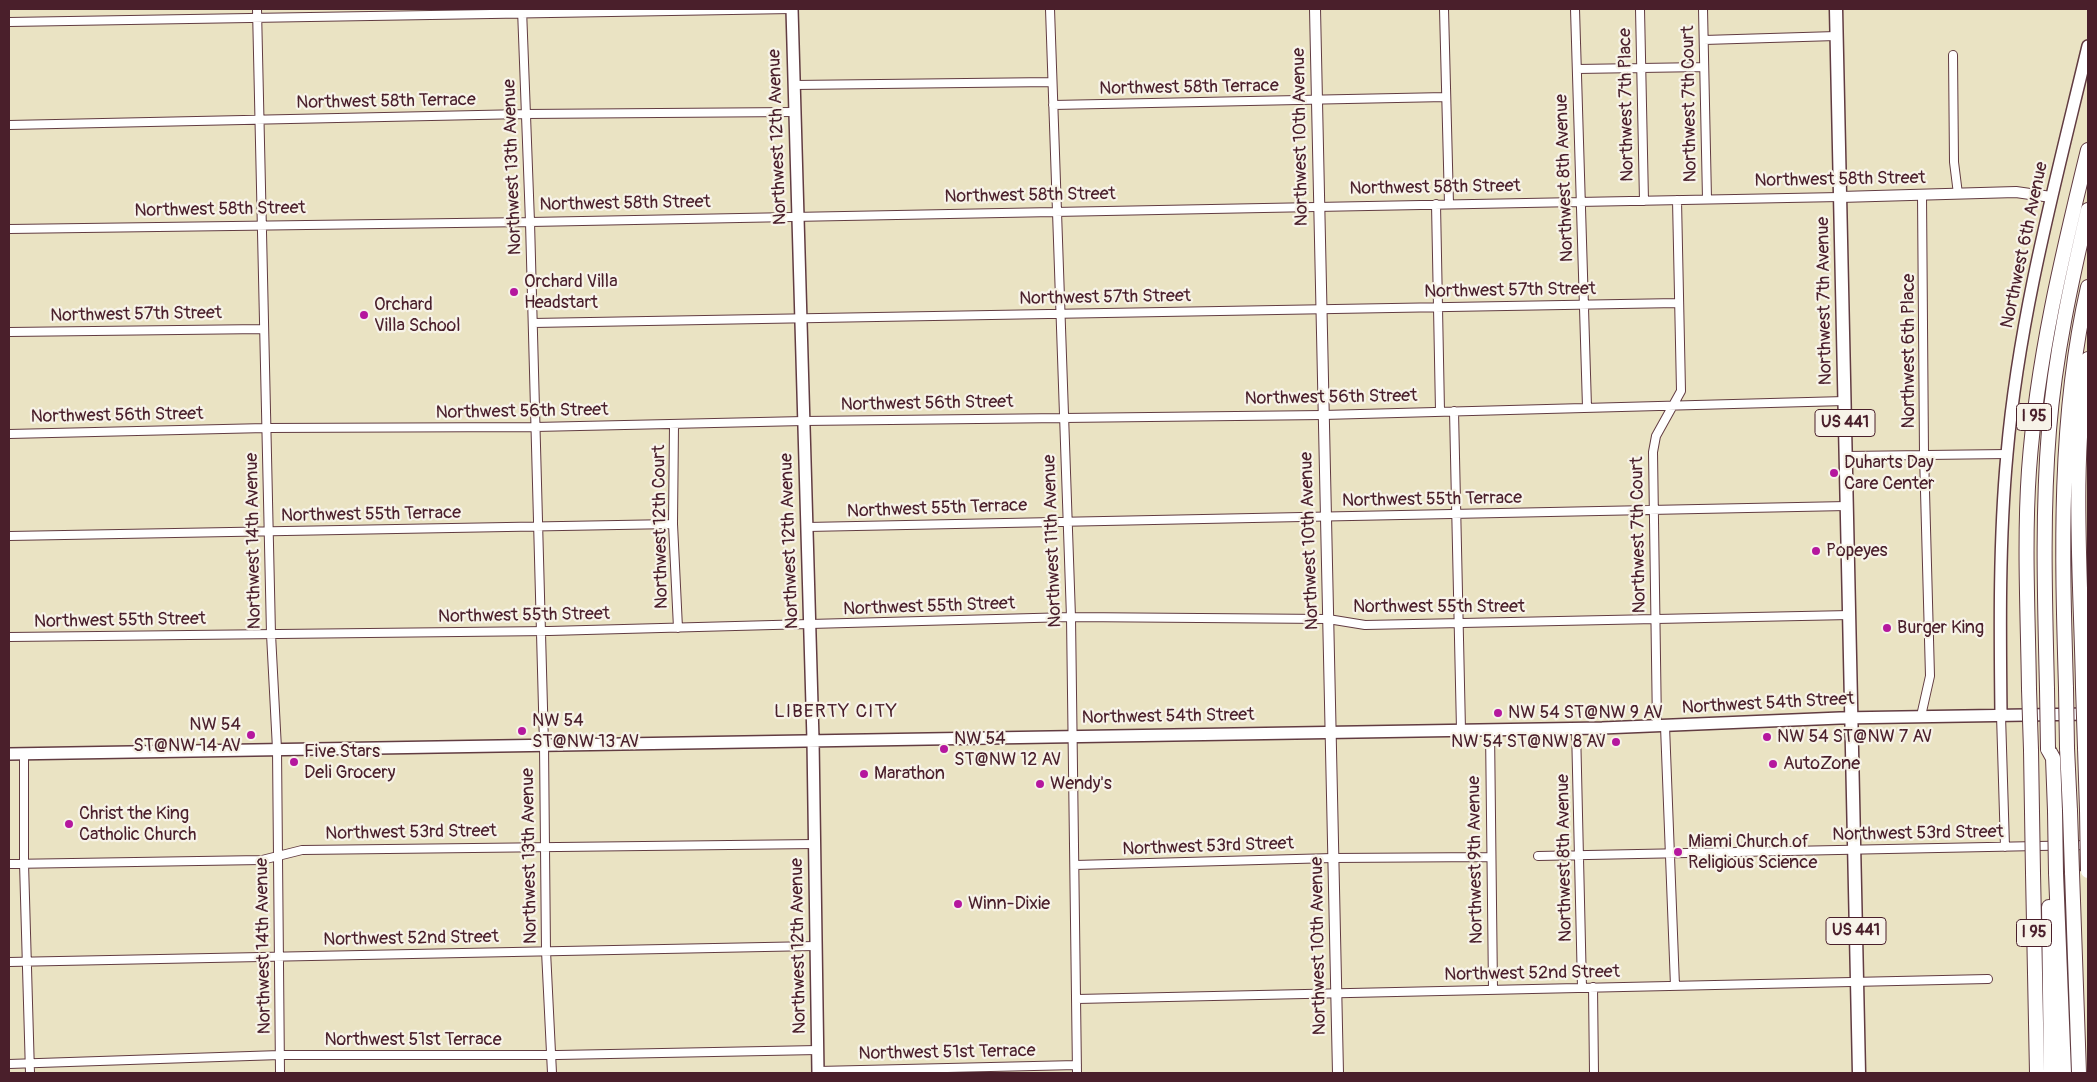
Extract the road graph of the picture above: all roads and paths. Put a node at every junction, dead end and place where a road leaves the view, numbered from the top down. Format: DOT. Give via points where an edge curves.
graph roads {
  1 [pos="257,9"];
  2 [pos="372,9"];
  3 [pos="792,9"];
  4 [pos="1050,9"];
  5 [pos="1315,9"];
  6 [pos="1444,9"];
  7 [pos="1576,9"];
  8 [pos="1640,9"];
  9 [pos="1703,9"];
  10 [pos="1836,9"];
  11 [pos="522,11"];
  12 [pos="372,17"];
  13 [pos="257,19"];
  14 [pos="9,22"];
  15 [pos="1836,36"];
  16 [pos="1704,40"];
  17 [pos="2088,46"];
  18 [pos="1953,54"];
  19 [pos="1704,67"];
  20 [pos="1641,68"];
  21 [pos="1577,70"];
  22 [pos="1052,82"];
  23 [pos="794,85"];
  24 [pos="1446,98"];
  25 [pos="1316,100"];
  26 [pos="1052,105"];
  27 [pos="794,112"];
  28 [pos="525,114"];
  29 [pos="258,120"];
  30 [pos="9,125"];
  31 [pos="2088,150"];
  32 [pos="1958,194"];
  33 [pos="1922,195"];
  34 [pos="1840,197"];
  35 [pos="2052,197"];
  36 [pos="1707,199"];
  37 [pos="1677,200"];
  38 [pos="1644,201"];
  39 [pos="1580,202"];
  40 [pos="1436,204"];
  41 [pos="1449,204"];
  42 [pos="1320,206"];
  43 [pos="2088,210"];
  44 [pos="1058,212"];
  45 [pos="798,216"];
  46 [pos="530,222"];
  47 [pos="261,226"];
  48 [pos="9,229"];
  49 [pos="2088,287"];
  50 [pos="1678,303"];
  51 [pos="1583,304"];
  52 [pos="1437,307"];
  53 [pos="1320,309"];
  54 [pos="1060,314"];
  55 [pos="801,318"];
  56 [pos="533,322"];
  57 [pos="264,329"];
  58 [pos="9,332"];
  59 [pos="2088,359"];
  60 [pos="1845,401"];
  61 [pos="1587,407"];
  62 [pos="1674,407"];
  63 [pos="1440,411"];
  64 [pos="1454,411"];
  65 [pos="1323,415"];
  66 [pos="1063,417"];
  67 [pos="804,421"];
  68 [pos="674,425"];
  69 [pos="535,427"];
  70 [pos="266,428"];
  71 [pos="9,434"];
  72 [pos="1924,454"];
  73 [pos="2007,454"];
  74 [pos="1846,456"];
  75 [pos="1847,506"];
  76 [pos="1655,510"];
  77 [pos="1455,515"];
  78 [pos="1325,517"];
  79 [pos="1067,520"];
  80 [pos="673,524"];
  81 [pos="538,526"];
  82 [pos="807,527"];
  83 [pos="269,532"];
  84 [pos="9,536"];
  85 [pos="1850,615"];
  86 [pos="1071,617"];
  87 [pos="1328,619"];
  88 [pos="1655,620"];
  89 [pos="1458,623"];
  90 [pos="810,626"];
  91 [pos="678,628"];
  92 [pos="541,631"];
  93 [pos="271,634"];
  94 [pos="9,637"];
  95 [pos="2088,714"];
  96 [pos="2001,715"];
  97 [pos="1921,716"];
  98 [pos="1852,717"];
  99 [pos="1661,726"];
  100 [pos="1576,728"];
  101 [pos="1461,730"];
  102 [pos="1490,730"];
  103 [pos="1331,732"];
  104 [pos="1072,736"];
  105 [pos="813,740"];
  106 [pos="544,745"];
  107 [pos="277,749"];
  108 [pos="9,754"];
  109 [pos="24,754"];
  110 [pos="815,844"];
  111 [pos="2088,845"];
  112 [pos="546,846"];
  113 [pos="2005,847"];
  114 [pos="1854,850"];
  115 [pos="1671,853"];
  116 [pos="278,854"];
  117 [pos="1580,854"];
  118 [pos="1538,856"];
  119 [pos="1491,857"];
  120 [pos="1333,858"];
  121 [pos="9,864"];
  122 [pos="24,864"];
  123 [pos="1076,865"];
  124 [pos="2052,873"];
  125 [pos="2088,873"];
  126 [pos="815,946"];
  127 [pos="546,950"];
  128 [pos="278,957"];
  129 [pos="9,962"];
  130 [pos="26,962"];
  131 [pos="1988,979"];
  132 [pos="1857,981"];
  133 [pos="1675,986"];
  134 [pos="1582,988"];
  135 [pos="1593,988"];
  136 [pos="1493,990"];
  137 [pos="1336,993"];
  138 [pos="1077,999"];
  139 [pos="2076,1013"];
  140 [pos="818,1050"];
  141 [pos="280,1055"];
  142 [pos="552,1055"];
  143 [pos="9,1064"];
  144 [pos="30,1064"];
  145 [pos="1077,1069"];
  146 [pos="818,1072"];
  147 [pos="30,1073"];
  148 [pos="280,1073"];
  149 [pos="552,1073"];
  150 [pos="1338,1073"];
  151 [pos="1594,1073"];
  152 [pos="1859,1073"];
  153 [pos="2037,1073"];
  154 [pos="2051,1073"];
  155 [pos="2064,1073"];
  156 [pos="2072,1073"];
  157 [pos="2079,1073"];
  1 -- 13 [label="street, Northwest 14th Avenue"];
  2 -- 12 [label="street"];
  3 -- 11 [label="street"];
  3 -- 23 [label="main road, Northwest 12th Avenue"];
  4 -- 22 [label="street, Northwest 11th Avenue"];
  5 -- 25 [label="street, Northwest 10th Avenue"];
  6 -- 24 [label="street"];
  7 -- 21 [label="street, Northwest 8th Avenue"];
  8 -- 20 [label="street, Northwest 7th Place"];
  9 -- 16 [label="street, Northwest 7th Court"];
  10 -- 15 [label="main road, Northwest 7th Avenue / US 441"];
  11 -- 12 [label="street"];
  11 -- 28 [label="street, Northwest 13th Avenue"];
  12 -- 13 [label="street"];
  13 -- 14 [label="street"];
  13 -- 29 [label="street, Northwest 14th Avenue"];
  15 -- 16 [label="street"];
  15 -- 34 [label="main road, Northwest 7th Avenue / US 441"];
  16 -- 19 [label="street, Northwest 7th Court"];
  17 -- 35 [label="main road, Northwest 6th Avenue"];
  18 -- 32 [label="street" via="1954,162"];
  19 -- 20 [label="street"];
  19 -- 36 [label="street, Northwest 7th Court"];
  20 -- 21 [label="street"];
  20 -- 38 [label="street, Northwest 7th Place"];
  21 -- 39 [label="street, Northwest 8th Avenue"];
  22 -- 23 [label="street"];
  22 -- 26 [label="street, Northwest 11th Avenue"];
  23 -- 27 [label="main road, Northwest 12th Avenue"];
  24 -- 25 [label="street, Northwest 58th Terrace"];
  24 -- 41 [label="street"];
  25 -- 26 [label="street, Northwest 58th Terrace"];
  25 -- 42 [label="street, Northwest 10th Avenue"];
  26 -- 44 [label="street, Northwest 11th Avenue"];
  27 -- 28 [label="street, Northwest 58th Terrace"];
  27 -- 45 [label="main road, Northwest 12th Avenue"];
  28 -- 29 [label="street, Northwest 58th Terrace"];
  28 -- 46 [label="street, Northwest 13th Avenue"];
  29 -- 30 [label="street, Northwest 58th Terrace"];
  29 -- 47 [label="street, Northwest 14th Avenue"];
  31 -- 153 [label="highway, I 95, bridge" via="2044,341 2035,406 2028,505"];
  32 -- 33 [label="street, Northwest 58th Street"];
  32 -- 35 [label="street, Northwest 58th Street" via="2016,192"];
  33 -- 34 [label="street, Northwest 58th Street"];
  33 -- 72 [label="street, Northwest 6th Place"];
  34 -- 36 [label="street, Northwest 58th Street"];
  34 -- 60 [label="main road, Northwest 7th Avenue / US 441"];
  35 -- 73 [label="main road, Northwest 6th Avenue" via="2022,345"];
  36 -- 37 [label="street, Northwest 58th Street"];
  37 -- 38 [label="street, Northwest 58th Street"];
  37 -- 50 [label="street, Northwest 7th Court"];
  38 -- 39 [label="street, Northwest 58th Street"];
  39 -- 41 [label="street, Northwest 58th Street"];
  39 -- 51 [label="street, Northwest 8th Avenue"];
  40 -- 41 [label="street, Northwest 58th Street"];
  40 -- 42 [label="street, Northwest 58th Street"];
  40 -- 52 [label="street"];
  42 -- 44 [label="street, Northwest 58th Street"];
  42 -- 53 [label="street, Northwest 10th Avenue"];
  43 -- 124 [label="highway, bridge" via="2065,318 2049,428 2045,494 2046,689 2048,749 2053,758"];
  44 -- 45 [label="street, Northwest 58th Street"];
  44 -- 54 [label="street, Northwest 11th Avenue"];
  45 -- 46 [label="street, Northwest 58th Street"];
  45 -- 55 [label="main road, Northwest 12th Avenue"];
  46 -- 47 [label="street, Northwest 58th Street"];
  46 -- 56 [label="street, Northwest 13th Avenue"];
  47 -- 48 [label="street, Northwest 58th Street"];
  47 -- 57 [label="street, Northwest 14th Avenue"];
  49 -- 139 [label="highway, bridge" via="2065,460 2062,519"];
  50 -- 51 [label="street, Northwest 57th Street"];
  50 -- 62 [label="street, Northwest 7th Court" via="1681,391"];
  51 -- 52 [label="street, Northwest 57th Street"];
  51 -- 61 [label="street, Northwest 8th Avenue"];
  52 -- 53 [label="street, Northwest 57th Street"];
  52 -- 63 [label="street"];
  53 -- 54 [label="street, Northwest 57th Street"];
  53 -- 65 [label="street, Northwest 10th Avenue"];
  54 -- 55 [label="street, Northwest 57th Street"];
  54 -- 66 [label="street, Northwest 11th Avenue"];
  55 -- 56 [label="street, Northwest 57th Street"];
  55 -- 67 [label="main road, Northwest 12th Avenue"];
  56 -- 69 [label="street, Northwest 13th Avenue"];
  57 -- 58 [label="street, Northwest 57th Street"];
  57 -- 70 [label="street, Northwest 14th Avenue"];
  59 -- 125 [label="highway, bridge" via="2078,479"];
  60 -- 62 [label="street, Northwest 56th Street"];
  60 -- 74 [label="main road, Northwest 7th Avenue / US 441"];
  61 -- 62 [label="street, Northwest 56th Street"];
  61 -- 64 [label="street, Northwest 56th Street"];
  62 -- 76 [label="street, Northwest 7th Court" via="1656,436 1653,452"];
  63 -- 64 [label="street, Northwest 56th Street"];
  63 -- 65 [label="street, Northwest 56th Street"];
  64 -- 77 [label="street"];
  65 -- 66 [label="street, Northwest 56th Street"];
  65 -- 78 [label="street, Northwest 10th Avenue"];
  66 -- 67 [label="street, Northwest 56th Street"];
  66 -- 79 [label="street, Northwest 11th Avenue"];
  67 -- 68 [label="street, Northwest 56th Street"];
  67 -- 82 [label="main road, Northwest 12th Avenue"];
  68 -- 69 [label="street, Northwest 56th Street"];
  68 -- 80 [label="street, Northwest 12th Court"];
  69 -- 70 [label="street, Northwest 56th Street"];
  69 -- 81 [label="street, Northwest 13th Avenue"];
  70 -- 71 [label="street, Northwest 56th Street"];
  70 -- 83 [label="street, Northwest 14th Avenue"];
  72 -- 73 [label="street"];
  72 -- 74 [label="street"];
  72 -- 97 [label="street, Northwest 6th Place" via="1930,676"];
  73 -- 96 [label="main road, Northwest 6th Avenue" via="2000,615"];
  74 -- 75 [label="main road, Northwest 7th Avenue / US 441"];
  75 -- 76 [label="street, Northwest 55th Terrace"];
  75 -- 85 [label="main road, Northwest 7th Avenue / US 441"];
  76 -- 77 [label="street, Northwest 55th Terrace"];
  76 -- 88 [label="street, Northwest 7th Court"];
  77 -- 78 [label="street, Northwest 55th Terrace"];
  77 -- 89 [label="street"];
  78 -- 79 [label="street, Northwest 55th Terrace"];
  78 -- 87 [label="street, Northwest 10th Avenue"];
  79 -- 82 [label="street, Northwest 55th Terrace"];
  79 -- 86 [label="street, Northwest 11th Avenue"];
  80 -- 81 [label="street, Northwest 55th Terrace"];
  80 -- 91 [label="street, Northwest 12th Court"];
  81 -- 83 [label="street, Northwest 55th Terrace"];
  81 -- 92 [label="street, Northwest 13th Avenue"];
  82 -- 90 [label="main road, Northwest 12th Avenue"];
  83 -- 84 [label="street, Northwest 55th Terrace"];
  83 -- 93 [label="street, Northwest 14th Avenue"];
  85 -- 88 [label="street, Northwest 55th Street"];
  85 -- 98 [label="main road, Northwest 7th Avenue / US 441"];
  86 -- 87 [label="street, Northwest 55th Street"];
  86 -- 90 [label="street, Northwest 55th Street"];
  86 -- 104 [label="street, Northwest 11th Avenue"];
  87 -- 89 [label="street, Northwest 55th Street" via="1365,625"];
  87 -- 103 [label="street, Northwest 10th Avenue"];
  88 -- 89 [label="street, Northwest 55th Street"];
  88 -- 99 [label="street, Northwest 7th Court"];
  89 -- 101 [label="street"];
  90 -- 91 [label="street, Northwest 55th Street"];
  90 -- 105 [label="main road, Northwest 12th Avenue"];
  91 -- 92 [label="street, Northwest 55th Street"];
  92 -- 93 [label="street, Northwest 55th Street"];
  92 -- 106 [label="street, Northwest 13th Avenue"];
  93 -- 94 [label="street, Northwest 55th Street"];
  93 -- 107 [label="street, Northwest 14th Avenue"];
  95 -- 96 [label="main road, Northwest 54th Street"];
  96 -- 97 [label="main road, Northwest 54th Street"];
  96 -- 113 [label="street"];
  97 -- 98 [label="main road, Northwest 54th Street"];
  98 -- 99 [label="main road, Northwest 54th Street"];
  98 -- 114 [label="main road, Northwest 7th Avenue / US 441"];
  99 -- 100 [label="main road, Northwest 54th Street"];
  99 -- 115 [label="street, Northwest 7th Court"];
  100 -- 102 [label="main road, Northwest 54th Street"];
  100 -- 117 [label="street, Northwest 8th Avenue"];
  101 -- 102 [label="main road, Northwest 54th Street"];
  101 -- 103 [label="main road, Northwest 54th Street"];
  102 -- 119 [label="street, Northwest 9th Avenue"];
  103 -- 104 [label="main road, Northwest 54th Street"];
  103 -- 120 [label="street, Northwest 10th Avenue"];
  104 -- 105 [label="main road, Northwest 54th Street"];
  104 -- 123 [label="street, Northwest 11th Avenue"];
  105 -- 106 [label="main road, Northwest 54th Street"];
  105 -- 110 [label="main road, Northwest 12th Avenue"];
  106 -- 107 [label="main road, Northwest 54th Street"];
  106 -- 112 [label="street, Northwest 13th Avenue"];
  107 -- 109 [label="main road, Northwest 54th Street"];
  107 -- 116 [label="street, Northwest 14th Avenue"];
  108 -- 109 [label="main road, Northwest 54th Street"];
  109 -- 122 [label="street"];
  110 -- 112 [label="street, Northwest 53rd Street"];
  110 -- 126 [label="main road, Northwest 12th Avenue"];
  111 -- 113 [label="street, Northwest 53rd Street"];
  112 -- 116 [label="street, Northwest 53rd Street" via="302,850"];
  112 -- 127 [label="street, Northwest 13th Avenue"];
  113 -- 114 [label="street, Northwest 53rd Street"];
  114 -- 115 [label="street, Northwest 53rd Street"];
  114 -- 132 [label="main road, Northwest 7th Avenue / US 441"];
  115 -- 117 [label="street, Northwest 53rd Street"];
  115 -- 133 [label="street, Northwest 7th Court"];
  116 -- 122 [label="street, Northwest 53rd Street" via="262,860"];
  116 -- 128 [label="street, Northwest 14th Avenue"];
  117 -- 118 [label="street, Northwest 53rd Street"];
  117 -- 134 [label="street, Northwest 8th Avenue"];
  119 -- 120 [label="street, Northwest 53rd Street"];
  119 -- 136 [label="street, Northwest 9th Avenue"];
  120 -- 123 [label="street, Northwest 53rd Street"];
  120 -- 137 [label="street, Northwest 10th Avenue"];
  121 -- 122 [label="street, Northwest 53rd Street"];
  122 -- 130 [label="street"];
  123 -- 138 [label="street, Northwest 11th Avenue"];
  124 -- 154 [label="highway"];
  124 -- 155 [label="highway"];
  126 -- 127 [label="street, Northwest 52nd Street"];
  126 -- 140 [label="main road, Northwest 12th Avenue"];
  127 -- 128 [label="street, Northwest 52nd Street"];
  127 -- 142 [label="street, Northwest 13th Avenue"];
  128 -- 130 [label="street, Northwest 52nd Street"];
  128 -- 141 [label="street, Northwest 14th Avenue"];
  129 -- 130 [label="street, Northwest 52nd Street"];
  130 -- 144 [label="street"];
  131 -- 132 [label="street, Northwest 52nd Street"];
  132 -- 133 [label="street, Northwest 52nd Street"];
  132 -- 152 [label="main road, Northwest 7th Avenue / US 441"];
  133 -- 135 [label="street, Northwest 52nd Street"];
  134 -- 135 [label="street, Northwest 52nd Street"];
  134 -- 136 [label="street, Northwest 52nd Street"];
  135 -- 151 [label="street"];
  136 -- 137 [label="street, Northwest 52nd Street"];
  137 -- 138 [label="street, Northwest 52nd Street"];
  137 -- 150 [label="street, Northwest 10th Avenue"];
  138 -- 145 [label="street, Northwest 11th Avenue"];
  139 -- 156 [label="highway" via="2071,1026"];
  139 -- 157 [label="highway"];
  140 -- 142 [label="street, Northwest 51st Terrace"];
  140 -- 146 [label="main road, Northwest 12th Avenue"];
  141 -- 142 [label="street, Northwest 51st Terrace"];
  141 -- 144 [label="street, Northwest 51st Terrace"];
  141 -- 148 [label="street, Northwest 14th Avenue"];
  142 -- 149 [label="street, Northwest 13th Avenue"];
  143 -- 144 [label="street, Northwest 51st Terrace"];
  144 -- 147 [label="street"];
  145 -- 146 [label="street, Northwest 51st Terrace"];
}
